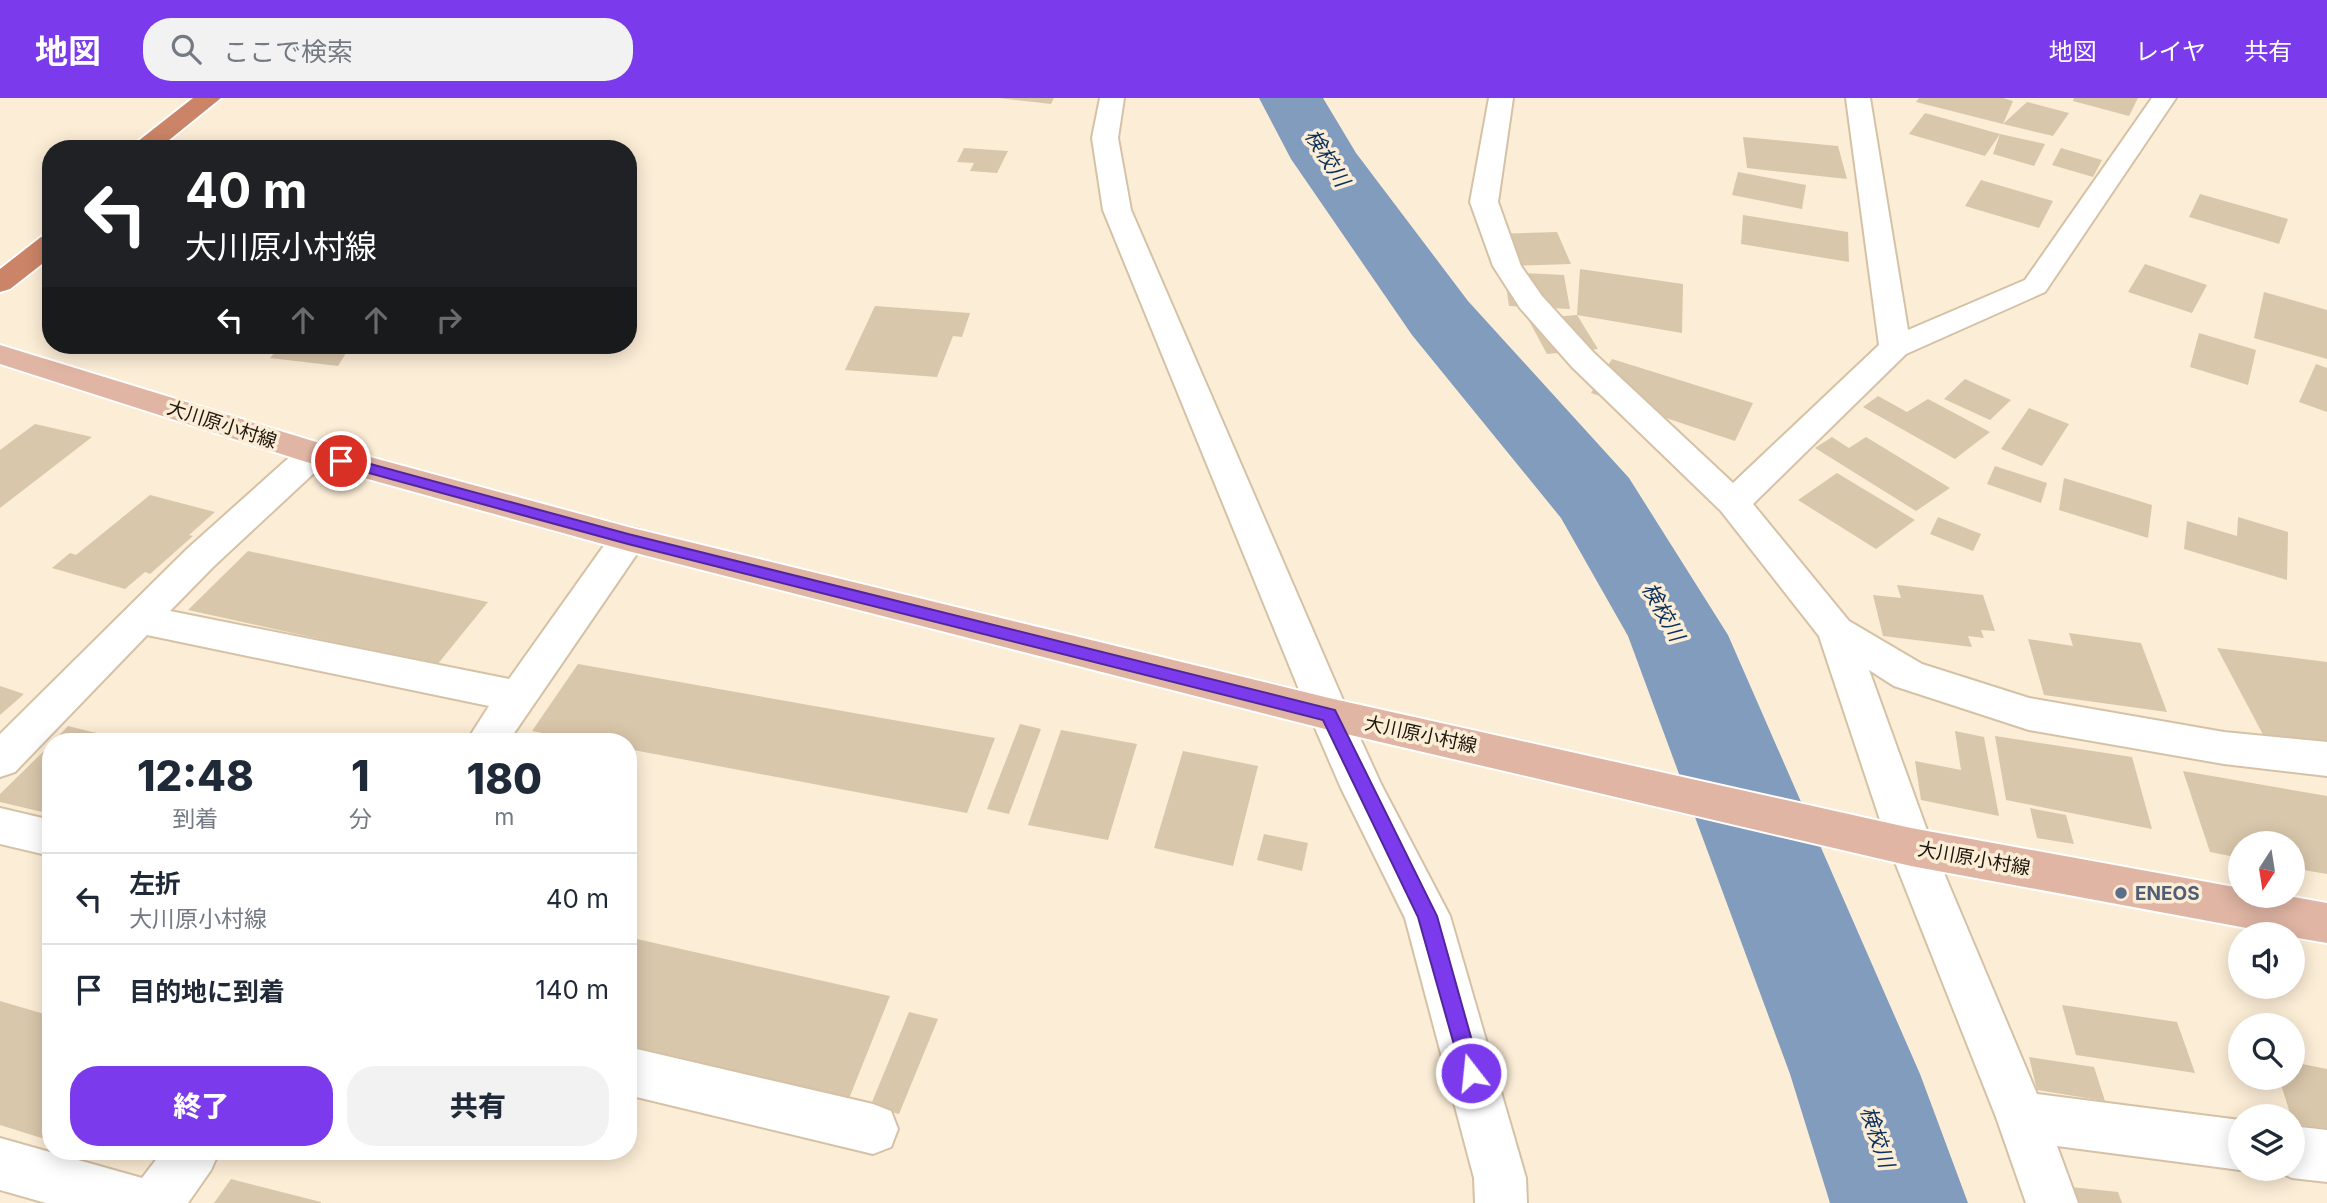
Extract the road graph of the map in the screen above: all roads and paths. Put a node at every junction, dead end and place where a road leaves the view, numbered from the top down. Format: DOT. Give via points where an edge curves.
graph roads {
  1 [pos="1112,98"];
  2 [pos="1502,98"];
  3 [pos="1858,98"];
  4 [pos="2164,98"];
  5 [pos="219,102"];
  6 [pos="156,140"];
  7 [pos="180,140"];
  8 [pos="42,224"];
  9 [pos="42,250"];
  10 [pos="0,255"];
  11 [pos="0,283"];
  12 [pos="1895,347"];
  13 [pos="0,354"];
  14 [pos="315,453"];
  15 [pos="1733,503"];
  16 [pos="628,539"];
  17 [pos="138,619"];
  18 [pos="1836,631"];
  19 [pos="519,696"];
  20 [pos="1329,715"];
  21 [pos="492,733"];
  22 [pos="2327,759"];
  23 [pos="0,760"];
  24 [pos="0,826"];
  25 [pos="42,836"];
  26 [pos="1911,847"];
  27 [pos="2327,923"];
  28 [pos="637,1073"];
  29 [pos="2021,1117"];
  30 [pos="873,1129"];
  31 [pos="2228,1143"];
  32 [pos="2305,1153"];
  33 [pos="2327,1156"];
  34 [pos="187,1160"];
  35 [pos="0,1164"];
  36 [pos="138,1203"];
  37 [pos="156,1203"];
  38 [pos="1501,1203"];
  39 [pos="2052,1203"];
  1 -- 20 [label="street" via="1105,138 1117,210"];
  2 -- 15 [label="street" via="1484,202 1507,266 1531,302 1583,360"];
  3 -- 12 [label="street"];
  4 -- 12 [label="street" via="2035,286"];
  5 -- 6 [label="highway"];
  5 -- 7 [label="highway"];
  8 -- 10 [label="highway"];
  9 -- 11 [label="highway"];
  12 -- 15 [label="street"];
  13 -- 14 [label="main road, 大川原小村線"];
  14 -- 16 [label="main road, 大川原小村線"];
  14 -- 17 [label="street"];
  15 -- 18 [label="street"];
  16 -- 19 [label="street"];
  16 -- 20 [label="main road, 大川原小村線"];
  17 -- 19 [label="street"];
  17 -- 23 [label="street"];
  18 -- 22 [label="street" via="1908,675 2029,714 2224,748"];
  18 -- 26 [label="street"];
  19 -- 21 [label="street"];
  20 -- 26 [label="main road, 大川原小村線" via="1425,733"];
  20 -- 38 [label="street" via="1427,916 1500,1178"];
  24 -- 25 [label="street"];
  26 -- 27 [label="main road, 大川原小村線"];
  26 -- 29 [label="street"];
  28 -- 30 [label="street"];
  29 -- 31 [label="street"];
  29 -- 39 [label="street"];
  32 -- 33 [label="street"];
  34 -- 37 [label="street"];
  35 -- 36 [label="street"];
}
